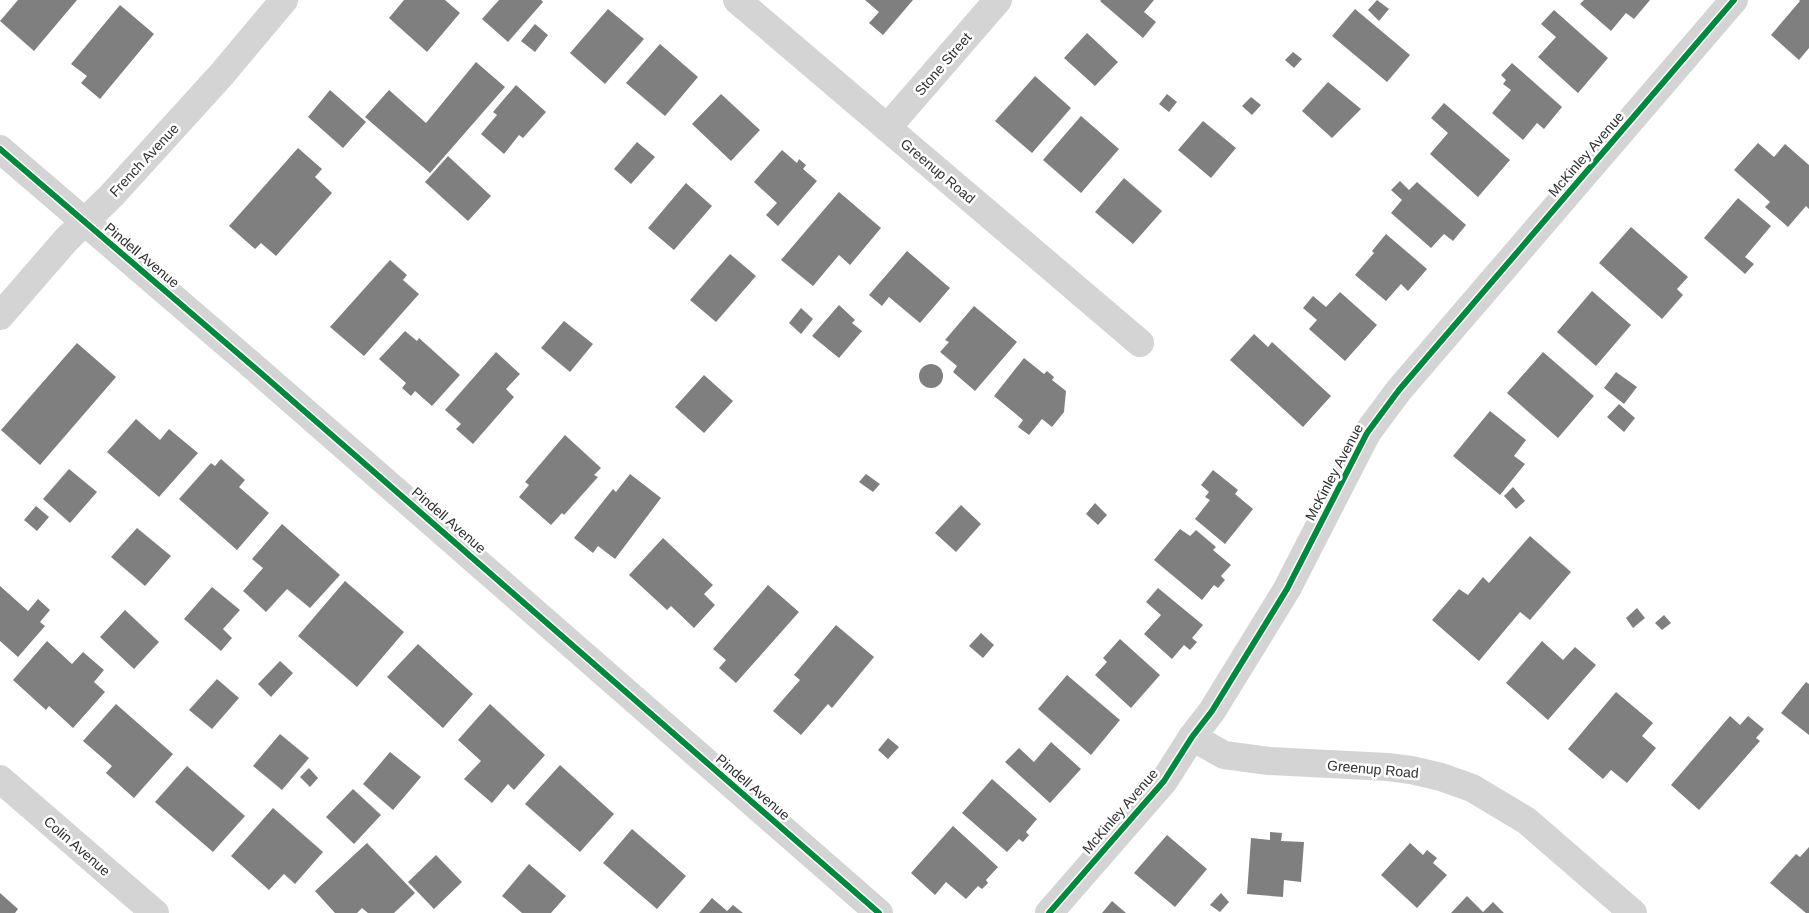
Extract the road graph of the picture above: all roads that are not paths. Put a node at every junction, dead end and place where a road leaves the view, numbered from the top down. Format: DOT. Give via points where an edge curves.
graph roads {
  1 [pos="284,0"];
  2 [pos="737,0"];
  3 [pos="998,0"];
  4 [pos="1734,0"];
  5 [pos="887,128"];
  6 [pos="0,149"];
  7 [pos="84,222"];
  8 [pos="0,316"];
  9 [pos="1140,343"];
  10 [pos="1192,737"];
  11 [pos="0,778"];
  12 [pos="155,913"];
  13 [pos="879,913"];
  14 [pos="1049,913"];
  15 [pos="1633,913"];
  1 -- 7 [label="street, French Avenue" via="222,74"];
  2 -- 5 [label="street, Greenup Road"];
  3 -- 5 [label="street, Stone Street"];
  4 -- 10 [label="street, McKinley Avenue" via="1399,390 1367,433 1287,589 1212,711"];
  5 -- 9 [label="street, Greenup Road"];
  6 -- 7 [label="street, Pindell Avenue"];
  7 -- 8 [label="street, French Avenue"];
  7 -- 13 [label="street, Pindell Avenue"];
  10 -- 14 [label="street, McKinley Avenue" via="1164,781"];
  10 -- 15 [label="street, Greenup Road" via="1224,755 1269,762 1411,770 1472,788 1527,821"];
  11 -- 12 [label="street, Colin Avenue"];
}
